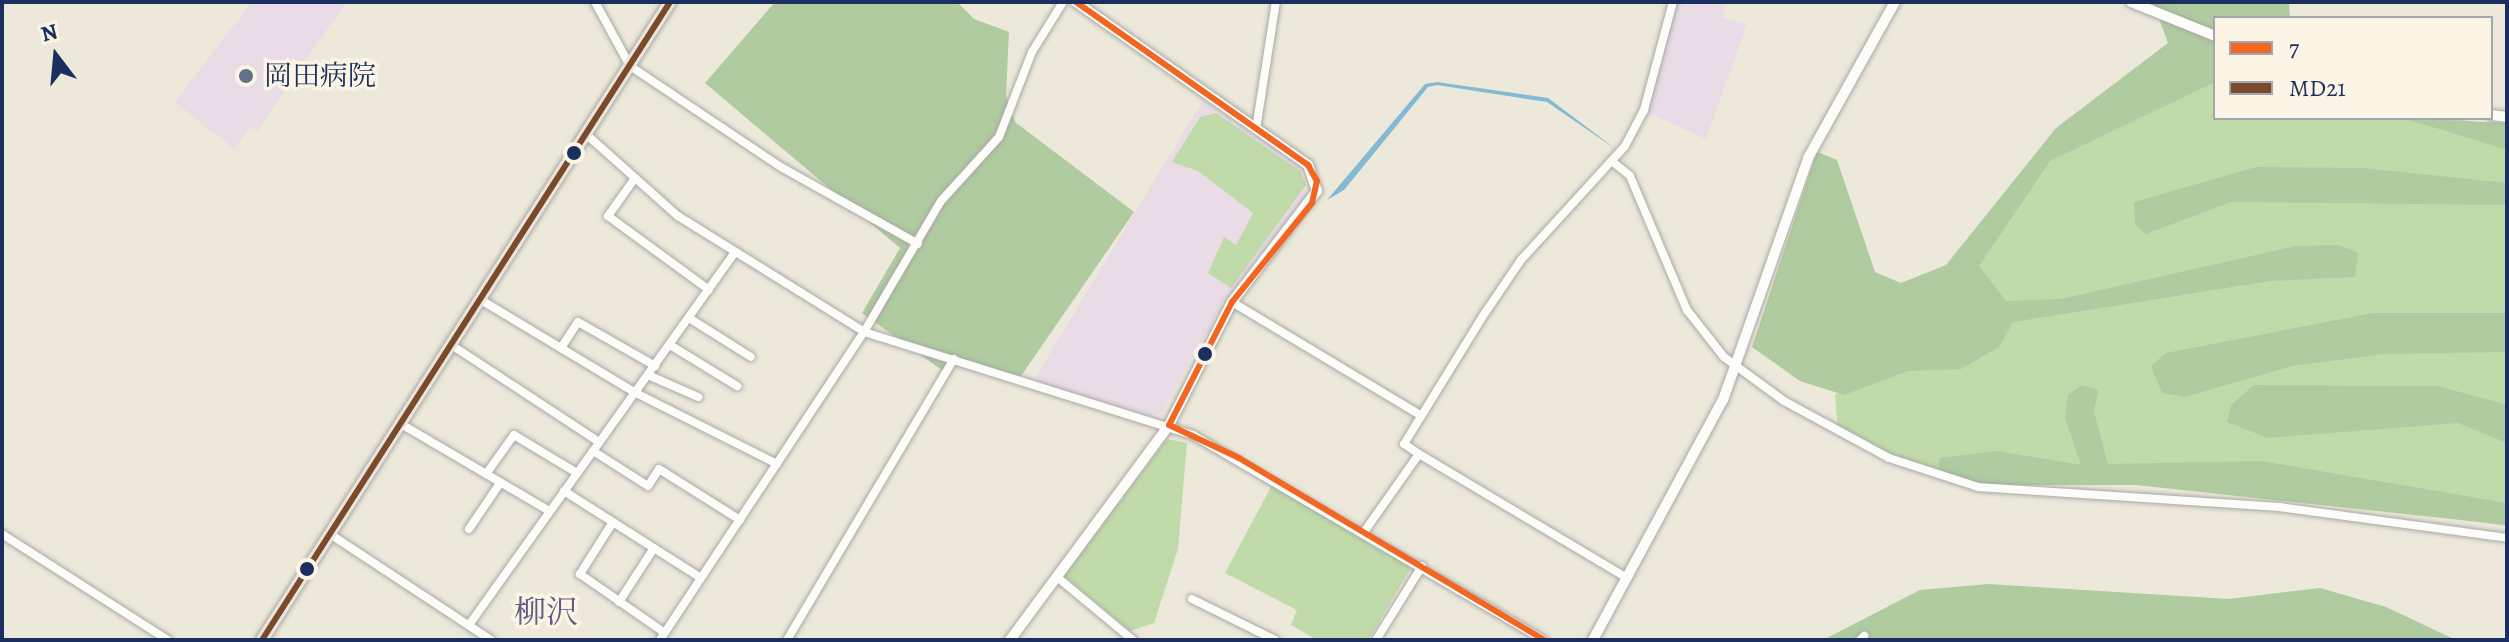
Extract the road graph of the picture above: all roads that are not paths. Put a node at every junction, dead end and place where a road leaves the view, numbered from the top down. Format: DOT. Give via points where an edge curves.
graph roads {
  1 [pos="595,2"];
  2 [pos="670,2"];
  3 [pos="1063,2"];
  4 [pos="1076,2"];
  5 [pos="1276,2"];
  6 [pos="1673,2"];
  7 [pos="1895,2"];
  8 [pos="2131,2"];
  9 [pos="2213,35"];
  10 [pos="630,66"];
  11 [pos="1256,129"];
  12 [pos="587,135"];
  13 [pos="1613,162"];
  14 [pos="635,178"];
  15 [pos="918,244"];
  16 [pos="733,255"];
  17 [pos="709,290"];
  18 [pos="481,300"];
  19 [pos="1232,302"];
  20 [pos="689,318"];
  21 [pos="864,332"];
  22 [pos="670,345"];
  23 [pos="453,346"];
  24 [pos="561,348"];
  25 [pos="751,357"];
  26 [pos="954,359"];
  27 [pos="655,366"];
  28 [pos="1737,370"];
  29 [pos="648,375"];
  30 [pos="737,386"];
  31 [pos="636,393"];
  32 [pos="698,397"];
  33 [pos="1420,415"];
  34 [pos="401,424"];
  35 [pos="1169,425"];
  36 [pos="599,442"];
  37 [pos="593,451"];
  38 [pos="1419,454"];
  39 [pos="777,464"];
  40 [pos="577,473"];
  41 [pos="486,474"];
  42 [pos="500,483"];
  43 [pos="564,491"];
  44 [pos="549,511"];
  45 [pos="740,520"];
  46 [pos="613,522"];
  47 [pos="469,529"];
  48 [pos="1364,532"];
  49 [pos="2,534"];
  50 [pos="330,534"];
  51 [pos="2507,538"];
  52 [pos="654,548"];
  53 [pos="1422,566"];
  54 [pos="1057,577"];
  55 [pos="1625,577"];
  56 [pos="701,578"];
  57 [pos="1192,599"];
  58 [pos="619,602"];
  59 [pos="469,625"];
  60 [pos="662,637"];
  61 [pos="168,640"];
  62 [pos="262,640"];
  63 [pos="491,640"];
  64 [pos="787,640"];
  65 [pos="1010,640"];
  66 [pos="1133,640"];
  67 [pos="1275,640"];
  68 [pos="1376,640"];
  69 [pos="1544,640"];
  70 [pos="1593,640"];
  1 -- 10 [label="street"];
  2 -- 10 [label="main road"];
  3 -- 15 [label="street" via="1032,52 999,137 954,183"];
  4 -- 11 [label="street"];
  5 -- 11 [label="street"];
  6 -- 13 [label="street" via="1644,110"];
  7 -- 28 [label="street" via="1808,158"];
  8 -- 9 [label="street"];
  10 -- 12 [label="main road"];
  10 -- 15 [label="street" via="781,167"];
  11 -- 19 [label="street" via="1308,165 1317,191"];
  12 -- 14 [label="street"];
  12 -- 18 [label="main road"];
  13 -- 28 [label="street" via="1630,176 1687,310"];
  13 -- 33 [label="street" via="1521,260"];
  14 -- 16 [label="street"];
  14 -- 17 [label="street" via="608,216"];
  15 -- 21 [label="street"];
  16 -- 17 [label="street"];
  16 -- 21 [label="street"];
  17 -- 20 [label="street"];
  18 -- 23 [label="main road"];
  18 -- 24 [label="street"];
  19 -- 33 [label="street"];
  19 -- 35 [label="street"];
  20 -- 22 [label="street"];
  20 -- 25 [label="street"];
  21 -- 26 [label="street"];
  21 -- 39 [label="street"];
  22 -- 27 [label="street"];
  22 -- 30 [label="street"];
  23 -- 34 [label="main road"];
  23 -- 36 [label="street"];
  24 -- 27 [label="street" via="578,322"];
  24 -- 31 [label="street"];
  26 -- 35 [label="street" via="1127,420"];
  26 -- 64 [label="street"];
  27 -- 29 [label="street"];
  28 -- 51 [label="street" via="1889,458 1978,487 2279,507"];
  28 -- 55 [label="street"];
  29 -- 31 [label="street"];
  29 -- 32 [label="street"];
  31 -- 36 [label="street"];
  31 -- 39 [label="street"];
  33 -- 38 [label="street" via="1404,444"];
  34 -- 41 [label="street"];
  34 -- 50 [label="main road"];
  35 -- 48 [label="street"];
  35 -- 54 [label="street"];
  36 -- 37 [label="street"];
  37 -- 40 [label="street"];
  37 -- 45 [label="street" via="648,486 659,469"];
  38 -- 48 [label="street"];
  38 -- 55 [label="street"];
  39 -- 45 [label="street"];
  40 -- 41 [label="street" via="514,435"];
  40 -- 43 [label="street"];
  41 -- 42 [label="street"];
  42 -- 44 [label="street"];
  42 -- 47 [label="street"];
  43 -- 44 [label="street"];
  43 -- 46 [label="street"];
  44 -- 59 [label="street"];
  45 -- 56 [label="street"];
  46 -- 52 [label="street"];
  46 -- 58 [label="street" via="580,574"];
  48 -- 53 [label="street"];
  49 -- 61 [label="street"];
  50 -- 59 [label="street"];
  50 -- 62 [label="main road"];
  52 -- 56 [label="street"];
  52 -- 58 [label="street"];
  53 -- 68 [label="street"];
  53 -- 69 [label="street"];
  54 -- 65 [label="street"];
  54 -- 66 [label="street"];
  55 -- 70 [label="street"];
  56 -- 60 [label="street"];
  57 -- 67 [label="street"];
  58 -- 60 [label="street"];
  59 -- 63 [label="street"];
}
